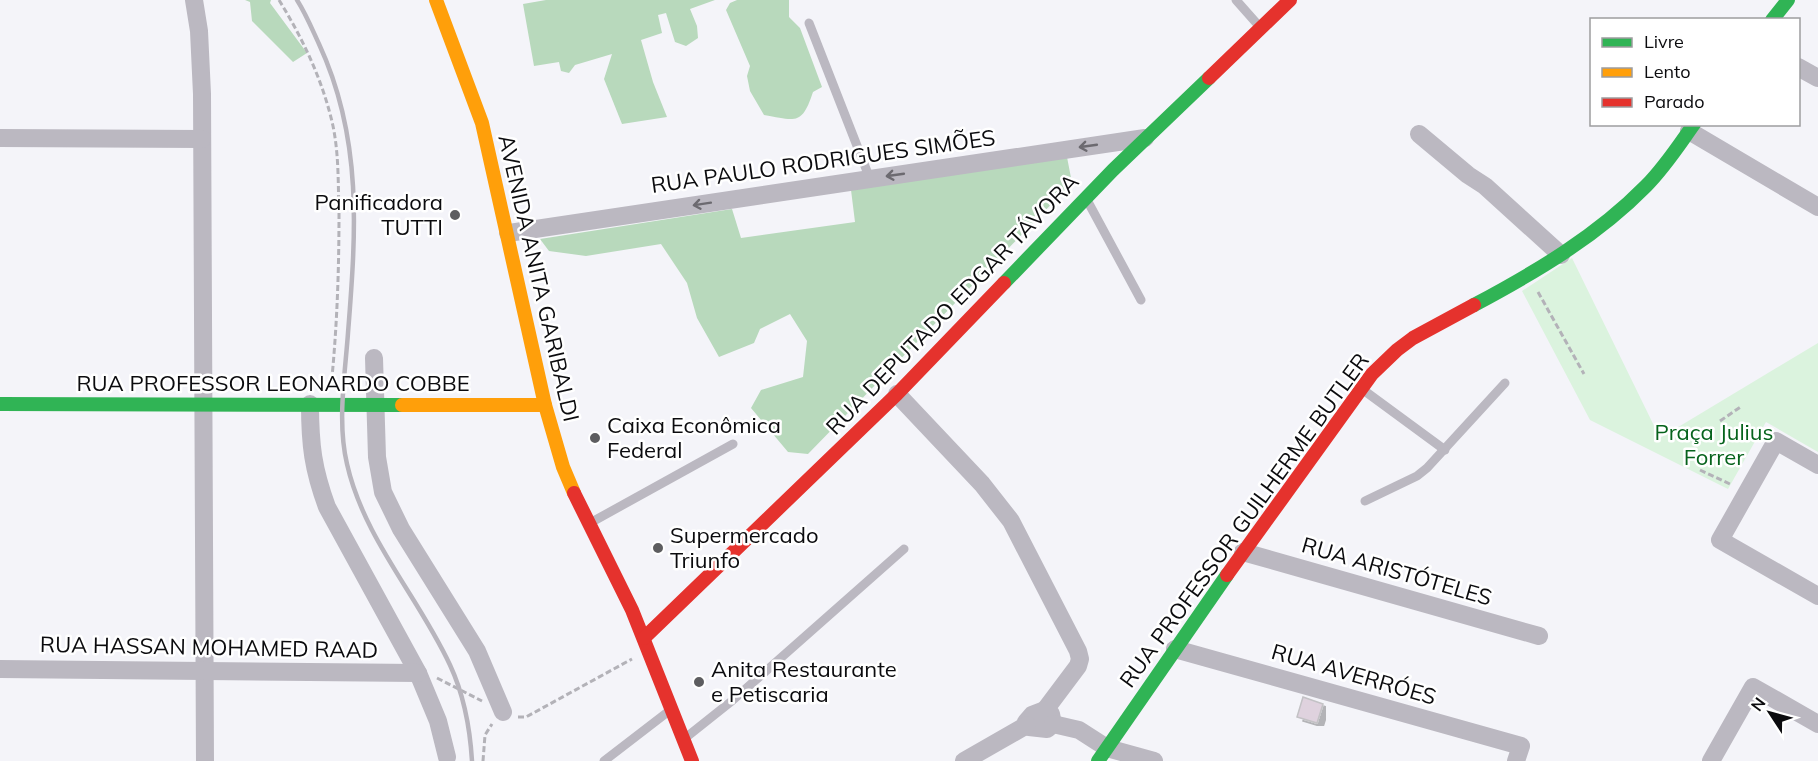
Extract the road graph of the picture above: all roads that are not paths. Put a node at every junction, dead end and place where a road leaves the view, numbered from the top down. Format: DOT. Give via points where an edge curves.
graph roads {
  1 [pos="194,0"];
  2 [pos="436,0"];
  3 [pos="1236,0"];
  4 [pos="1290,0"];
  5 [pos="1788,0"];
  6 [pos="1774,18"];
  7 [pos="809,23"];
  8 [pos="1260,28"];
  9 [pos="1800,68"];
  10 [pos="1818,78"];
  11 [pos="1691,128"];
  12 [pos="1419,134"];
  13 [pos="0,138"];
  14 [pos="1145,138"];
  15 [pos="202,139"];
  16 [pos="870,178"];
  17 [pos="1086,198"];
  18 [pos="1818,207"];
  19 [pos="508,233"];
  20 [pos="1561,255"];
  21 [pos="1141,300"];
  22 [pos="374,358"];
  23 [pos="1505,383"];
  24 [pos="1361,388"];
  25 [pos="897,394"];
  26 [pos="0,404"];
  27 [pos="203,404"];
  28 [pos="310,404"];
  29 [pos="376,404"];
  30 [pos="545,405"];
  31 [pos="733,444"];
  32 [pos="1445,450"];
  33 [pos="1818,465"];
  34 [pos="1365,501"];
  35 [pos="588,524"];
  36 [pos="904,549"];
  37 [pos="1243,552"];
  38 [pos="1818,596"];
  39 [pos="1539,636"];
  40 [pos="646,644"];
  41 [pos="1175,649"];
  42 [pos="0,669"];
  43 [pos="204,671"];
  44 [pos="418,673"];
  45 [pos="671,709"];
  46 [pos="503,712"];
  47 [pos="1049,717"];
  48 [pos="1818,724"];
  49 [pos="682,740"];
  50 [pos="1518,753"];
  51 [pos="1102,754"];
  52 [pos="447,757"];
  53 [pos="205,761"];
  54 [pos="604,761"];
  55 [pos="692,761"];
  56 [pos="964,761"];
  57 [pos="1154,761"];
  58 [pos="1711,761"];
  1 -- 15 [label="street" via="201,65"];
  2 -- 19 [label="main road, AVENIDA ANITA GARIBALDI" via="476,101"];
  3 -- 8 [label="lane"];
  4 -- 8 [label="main road, RUA DEPUTADO EDGAR TÁVORA"];
  5 -- 6 [label="main road"];
  7 -- 16 [label="lane"];
  8 -- 14 [label="main road, RUA DEPUTADO EDGAR TÁVORA"];
  9 -- 10 [label="street"];
  11 -- 18 [label="street"];
  11 -- 20 [label="main road, RUA PROFESSOR GUILHERME BUTLER" via="1645,186"];
  12 -- 20 [label="street" via="1485,186"];
  13 -- 15 [label="street"];
  14 -- 16 [label="street, RUA PAULO RODRIGUES SIMÕES, one-way"];
  14 -- 17 [label="main road, RUA DEPUTADO EDGAR TÁVORA"];
  15 -- 27 [label="street"];
  16 -- 19 [label="street, RUA PAULO RODRIGUES SIMÕES, one-way"];
  17 -- 21 [label="lane"];
  17 -- 25 [label="main road, RUA DEPUTADO EDGAR TÁVORA"];
  19 -- 30 [label="main road, AVENIDA ANITA GARIBALDI"];
  20 -- 24 [label="main road, RUA PROFESSOR GUILHERME BUTLER" via="1413,338 1384,361"];
  22 -- 29 [label="street"];
  23 -- 32 [label="lane"];
  24 -- 32 [label="lane"];
  24 -- 37 [label="main road, RUA PROFESSOR GUILHERME BUTLER"];
  25 -- 40 [label="main road, RUA DEPUTADO EDGAR TÁVORA"];
  25 -- 47 [label="street" via="1011,520 1078,651 1078,666"];
  26 -- 27 [label="main road, RUA PROFESSOR LEONARDO COBBE"];
  27 -- 28 [label="main road, RUA PROFESSOR LEONARDO COBBE"];
  27 -- 43 [label="street"];
  28 -- 29 [label="main road, RUA PROFESSOR LEONARDO COBBE"];
  28 -- 44 [label="street" via="312,456 327,507"];
  29 -- 30 [label="main road, RUA PROFESSOR LEONARDO COBBE"];
  29 -- 46 [label="street" via="378,467 387,500 477,651"];
  30 -- 35 [label="main road, AVENIDA ANITA GARIBALDI" via="563,466"];
  31 -- 35 [label="lane"];
  32 -- 34 [label="lane" via="1417,476"];
  33 -- 38 [label="street" via="1776,441 1720,540"];
  35 -- 40 [label="main road, AVENIDA ANITA GARIBALDI"];
  36 -- 49 [label="lane"];
  37 -- 39 [label="street, RUA ARISTÓTELES"];
  37 -- 41 [label="main road, RUA PROFESSOR GUILHERME BUTLER"];
  40 -- 45 [label="main road, AVENIDA ANITA GARIBALDI"];
  41 -- 50 [label="street, RUA AVERRÓES"];
  41 -- 51 [label="main road, RUA PROFESSOR GUILHERME BUTLER"];
  42 -- 43 [label="street, RUA HASSAN MOHAMED RAAD"];
  43 -- 44 [label="street, RUA HASSAN MOHAMED RAAD"];
  43 -- 53 [label="street"];
  44 -- 52 [label="street" via="438,721"];
  45 -- 49 [label="main road, AVENIDA ANITA GARIBALDI"];
  45 -- 54 [label="lane"];
  47 -- 51 [label="street" via="1079,730"];
  47 -- 56 [label="street" via="1028,718 1027,725"];
  48 -- 58 [label="street" via="1753,687"];
  49 -- 55 [label="main road, AVENIDA ANITA GARIBALDI"];
  51 -- 57 [label="street"];
}
